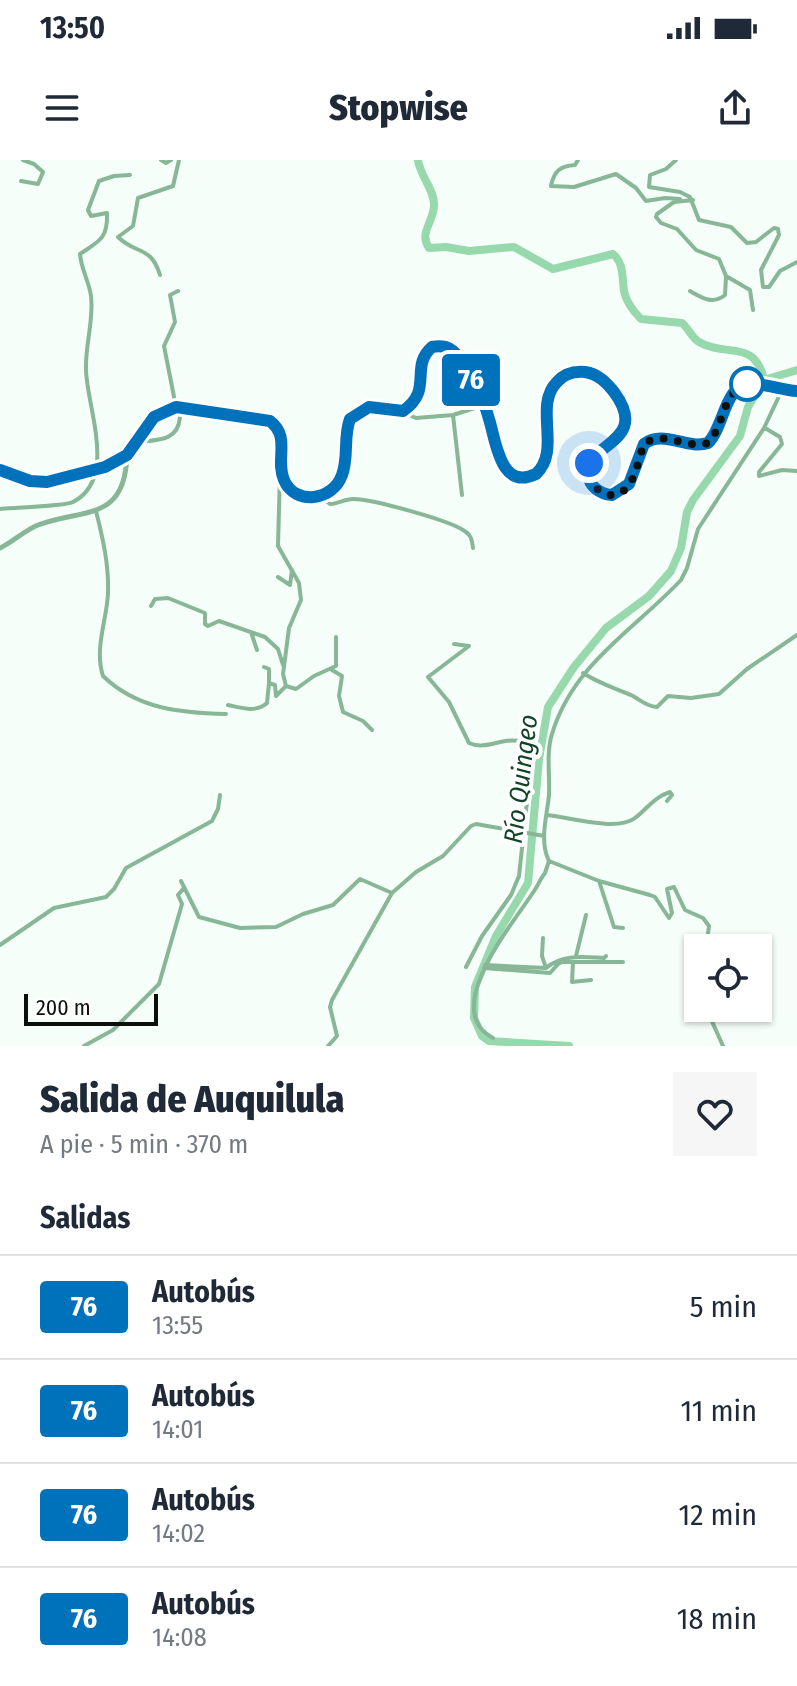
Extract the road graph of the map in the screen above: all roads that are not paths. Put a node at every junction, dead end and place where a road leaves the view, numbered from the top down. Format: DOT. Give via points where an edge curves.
graph roads {
  1 [pos="23,160"];
  2 [pos="161,160"];
  3 [pos="171,160"];
  4 [pos="179,160"];
  5 [pos="578,160"];
  6 [pos="676,160"];
  7 [pos="130,175"];
  8 [pos="21,181"];
  9 [pos="683,199"];
  10 [pos="693,200"];
  11 [pos="797,262"];
  12 [pos="160,275"];
  13 [pos="726,276"];
  14 [pos="178,291"];
  15 [pos="690,291"];
  16 [pos="753,310"];
  17 [pos="780,389"];
  18 [pos="797,391"];
  19 [pos="484,405"];
  20 [pos="176,407"];
  21 [pos="403,411"];
  22 [pos="453,415"];
  23 [pos="180,417"];
  24 [pos="764,428"];
  25 [pos="136,442"];
  26 [pos="127,455"];
  27 [pos="0,470"];
  28 [pos="97,470"];
  29 [pos="280,470"];
  30 [pos="797,471"];
  31 [pos="462,495"];
  32 [pos="321,496"];
  33 [pos="0,509"];
  34 [pos="96,511"];
  35 [pos="0,548"];
  36 [pos="473,548"];
  37 [pos="292,567"];
  38 [pos="278,577"];
  39 [pos="151,606"];
  40 [pos="251,632"];
  41 [pos="797,635"];
  42 [pos="336,637"];
  43 [pos="454,644"];
  44 [pos="257,650"];
  45 [pos="264,667"];
  46 [pos="284,667"];
  47 [pos="332,670"];
  48 [pos="583,673"];
  49 [pos="269,683"];
  50 [pos="286,686"];
  51 [pos="228,705"];
  52 [pos="226,714"];
  53 [pos="372,730"];
  54 [pos="220,795"];
  55 [pos="667,801"];
  56 [pos="547,815"];
  57 [pos="526,832"];
  58 [pos="542,835"];
  59 [pos="549,861"];
  60 [pos="181,881"];
  61 [pos="599,881"];
  62 [pos="183,889"];
  63 [pos="392,893"];
  64 [pos="586,915"];
  65 [pos="623,928"];
  66 [pos="708,934"];
  67 [pos="543,938"];
  68 [pos="0,945"];
  69 [pos="576,956"];
  70 [pos="606,956"];
  71 [pos="573,962"];
  72 [pos="623,962"];
  73 [pos="484,966"];
  74 [pos="466,967"];
  75 [pos="546,968"];
  76 [pos="591,980"];
  77 [pos="712,1022"];
  78 [pos="493,1038"];
  79 [pos="84,1046"];
  80 [pos="328,1046"];
  81 [pos="723,1046"];
  1 -- 8 [label="street" via="43,172 38,184"];
  2 -- 3 [label="street"];
  4 -- 12 [label="street" via="173,186 138,198 133,226 118,237 150,254"];
  5 -- 9 [label="street" via="559,169 551,186 574,187 616,174 646,201"];
  6 -- 10 [label="street" via="650,175 649,187"];
  7 -- 28 [label="street" via="99,181 88,210 91,216 107,213 107,222 97,245 80,254 91,296 86,373"];
  9 -- 10 [label="street"];
  9 -- 13 [label="street" via="656,217 677,229 696,250 719,259"];
  10 -- 11 [label="street" via="699,220 731,227 747,243 778,229 761,270 765,289 780,271"];
  13 -- 15 [label="street" via="725,295 718,300"];
  13 -- 16 [label="street" via="750,290"];
  14 -- 20 [label="street" via="170,299 175,326 164,346"];
  17 -- 18 [label="main road"];
  17 -- 19 [label="main road" via="740,386 708,443 649,440 629,484 612,495 596,489 587,470 624,428 621,405 604,381 576,372 553,386 545,459 540,470 526,478 504,468"];
  17 -- 24 [label="street"];
  19 -- 21 [label="main road" via="456,354 437,346 422,361 417,399"];
  19 -- 22 [label="street"];
  20 -- 25 [label="main road" via="154,417"];
  20 -- 29 [label="main road" via="270,421 282,437"];
  21 -- 22 [label="street" via="416,418"];
  21 -- 32 [label="main road" via="376,407 354,415 346,433 343,474"];
  22 -- 31 [label="street"];
  23 -- 25 [label="street" via="173,436"];
  24 -- 30 [label="street" via="782,444 759,476"];
  24 -- 48 [label="street" via="698,529 681,580"];
  25 -- 26 [label="main road"];
  26 -- 28 [label="main road"];
  26 -- 34 [label="street" via="119,488"];
  27 -- 28 [label="main road" via="36,482"];
  28 -- 33 [label="street" via="74,502"];
  29 -- 32 [label="main road" via="291,491"];
  29 -- 37 [label="street" via="278,546"];
  32 -- 36 [label="street" via="330,504 356,499 445,523 470,535"];
  34 -- 35 [label="street" via="39,525"];
  34 -- 52 [label="street" via="108,578 100,642 103,676 158,708"];
  37 -- 38 [label="street" via="290,585"];
  37 -- 46 [label="street" via="301,600 289,628"];
  39 -- 40 [label="street" via="155,599 168,598 205,613 208,626 219,621"];
  40 -- 44 [label="street"];
  40 -- 46 [label="street" via="278,649"];
  41 -- 48 [label="street" via="719,694 668,696 657,707"];
  42 -- 47 [label="street"];
  43 -- 57 [label="street" via="469,646 429,674 429,680 449,702 472,746 510,739 530,745"];
  45 -- 49 [label="street" via="269,669"];
  46 -- 50 [label="street"];
  47 -- 50 [label="street" via="296,689"];
  47 -- 53 [label="street" via="342,676 343,712"];
  48 -- 56 [label="street" via="552,736"];
  49 -- 50 [label="street" via="275,685 276,696"];
  49 -- 51 [label="street" via="265,705"];
  54 -- 68 [label="street" via="212,821 126,868 106,897 54,908"];
  55 -- 56 [label="street" via="670,792 655,798 635,818 618,822"];
  56 -- 58 [label="street"];
  57 -- 58 [label="street"];
  57 -- 63 [label="street" via="471,826 443,856"];
  57 -- 74 [label="street" via="511,895"];
  58 -- 59 [label="street"];
  59 -- 61 [label="street"];
  59 -- 73 [label="street"];
  60 -- 62 [label="street"];
  61 -- 65 [label="street" via="614,927"];
  61 -- 66 [label="street" via="655,897 669,918 667,889 674,887 685,910 709,926"];
  62 -- 63 [label="street" via="199,917 252,928 276,927 328,907 360,879"];
  62 -- 79 [label="street" via="159,984 113,1030"];
  63 -- 80 [label="street" via="332,1000 337,1036"];
  64 -- 69 [label="street"];
  67 -- 75 [label="street"];
  69 -- 70 [label="street"];
  69 -- 75 [label="street" via="554,960"];
  71 -- 72 [label="street"];
  71 -- 73 [label="street" via="558,964 550,973"];
  71 -- 76 [label="street" via="572,982"];
  73 -- 75 [label="street"];
  73 -- 78 [label="street" via="474,1011 485,1034"];
  77 -- 81 [label="street"];
}
